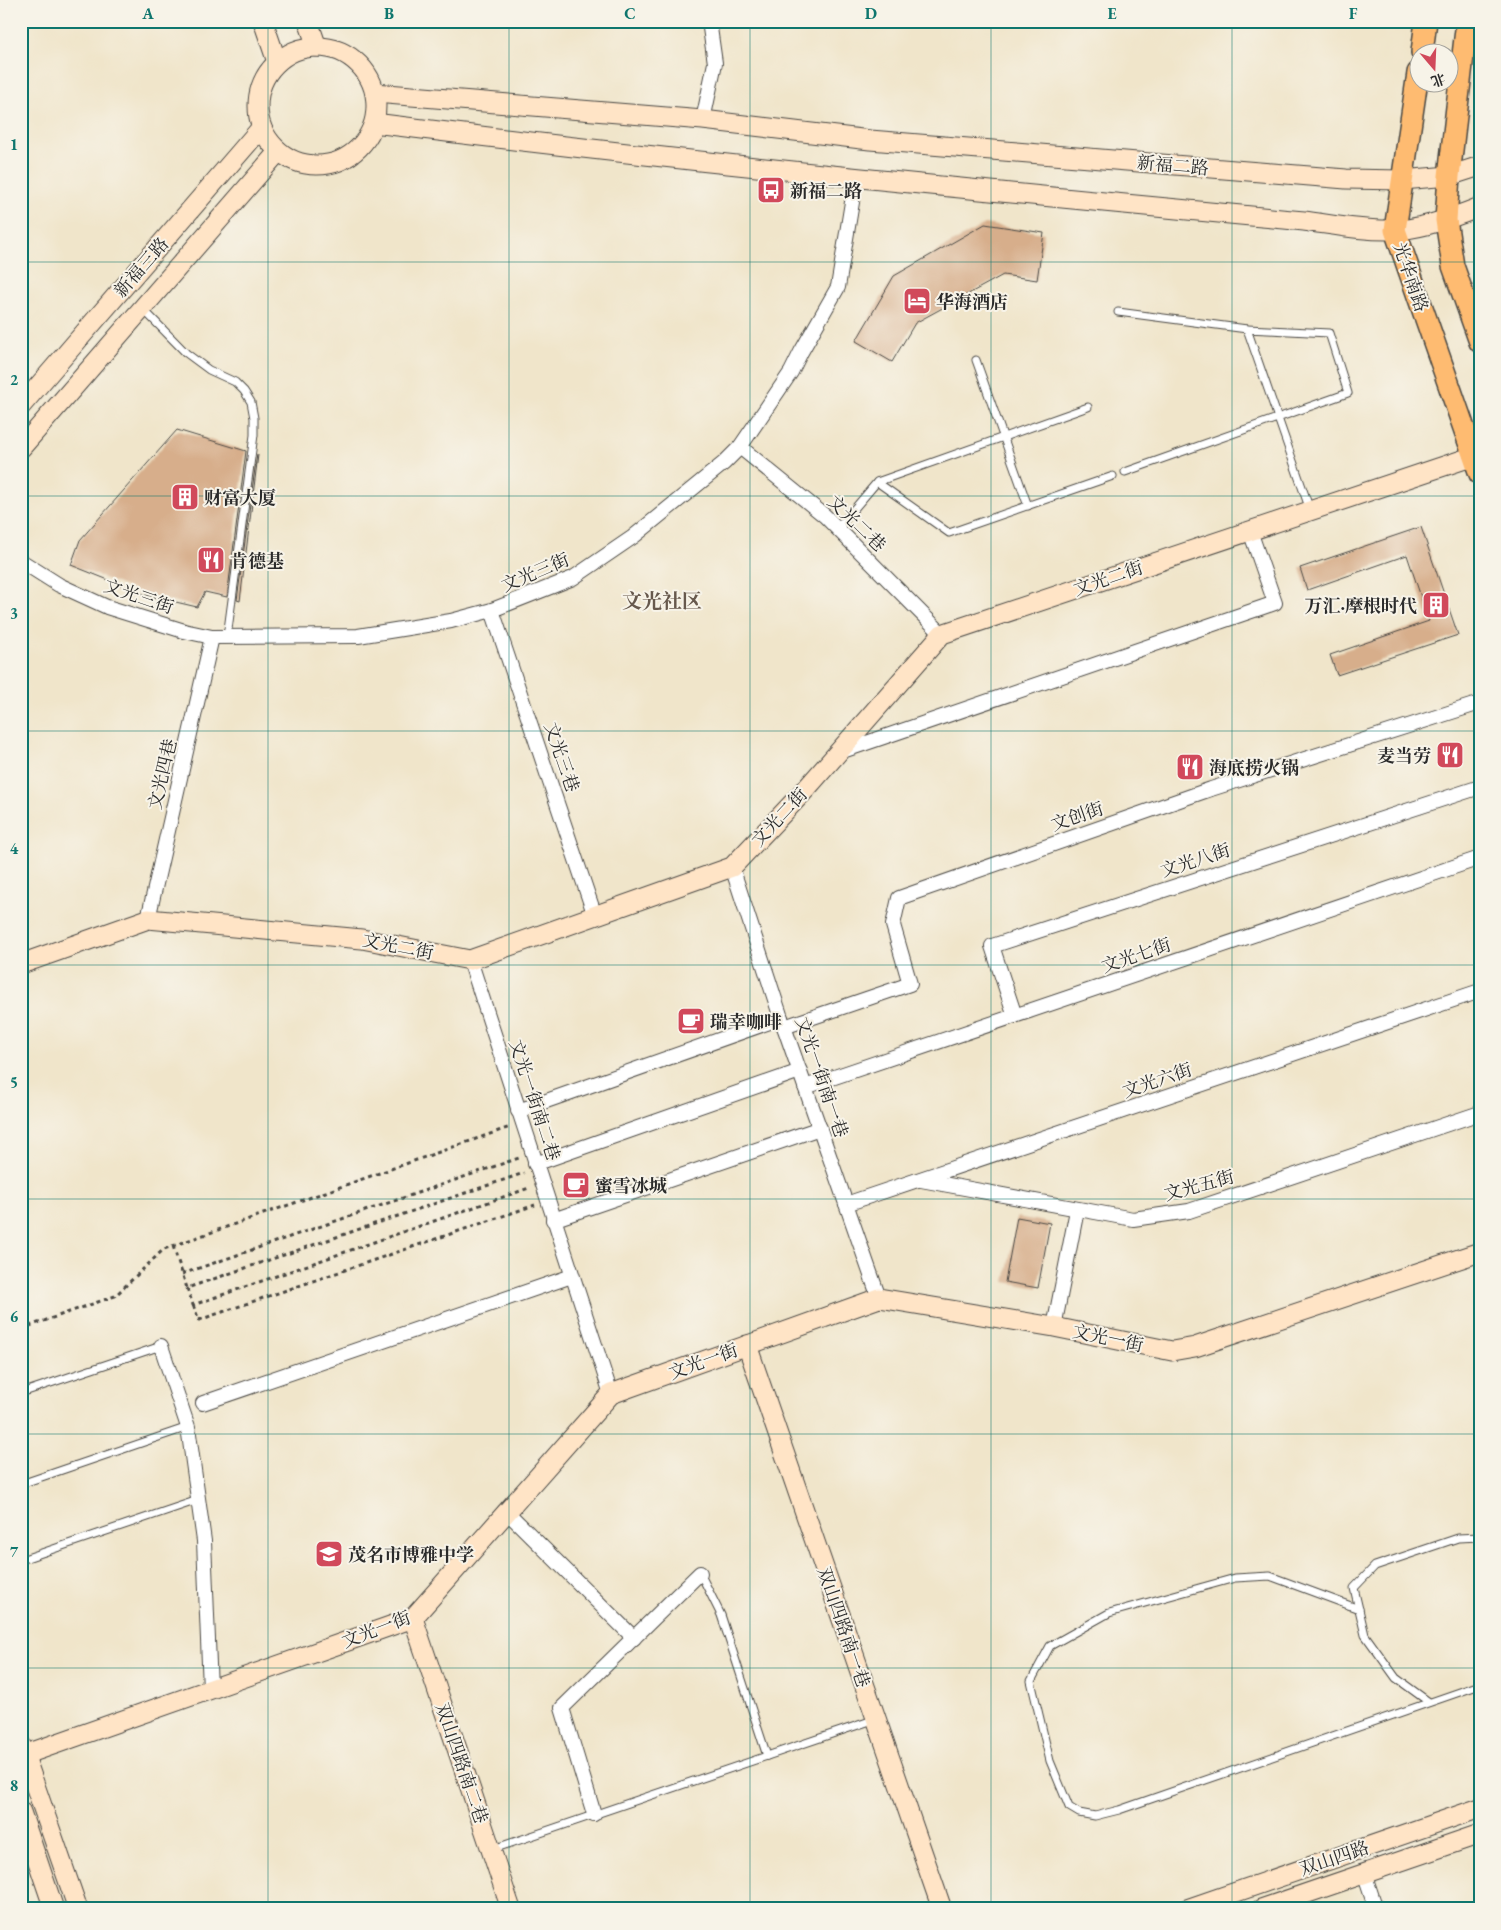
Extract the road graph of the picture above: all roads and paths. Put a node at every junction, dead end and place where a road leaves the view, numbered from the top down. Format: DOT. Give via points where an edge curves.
graph roads {
  1 [pos="264,21"];
  2 [pos="308,21"];
  3 [pos="709,21"];
  4 [pos="1426,21"];
  5 [pos="1467,21"];
  6 [pos="1423,42"];
  7 [pos="317,46"];
  8 [pos="277,62"];
  9 [pos="1415,92"];
  10 [pos="375,93"];
  11 [pos="704,120"];
  12 [pos="374,123"];
  13 [pos="261,128"];
  14 [pos="278,152"];
  15 [pos="1480,166"];
  16 [pos="1449,176"];
  17 [pos="856,178"];
  18 [pos="1402,180"];
  19 [pos="1480,207"];
  20 [pos="1446,220"];
  21 [pos="1395,230"];
  22 [pos="142,308"];
  23 [pos="1118,312"];
  24 [pos="1247,329"];
  25 [pos="1480,342"];
  26 [pos="976,360"];
  27 [pos="21,406"];
  28 [pos="1088,407"];
  29 [pos="1279,418"];
  30 [pos="1004,437"];
  31 [pos="740,447"];
  32 [pos="21,448"];
  33 [pos="1477,465"];
  34 [pos="1125,472"];
  35 [pos="1113,476"];
  36 [pos="877,482"];
  37 [pos="1028,506"];
  38 [pos="1310,511"];
  39 [pos="838,529"];
  40 [pos="1250,531"];
  41 [pos="21,561"];
  42 [pos="492,610"];
  43 [pos="942,634"];
  44 [pos="227,637"];
  45 [pos="212,638"];
  46 [pos="1480,703"];
  47 [pos="837,752"];
  48 [pos="1480,787"];
  49 [pos="1480,858"];
  50 [pos="732,867"];
  51 [pos="595,916"];
  52 [pos="148,919"];
  53 [pos="470,960"];
  54 [pos="21,964"];
  55 [pos="1480,991"];
  56 [pos="1015,1016"];
  57 [pos="783,1023"];
  58 [pos="800,1072"];
  59 [pos="805,1087"];
  60 [pos="518,1111"];
  61 [pos="1480,1114"];
  62 [pos="512,1127"];
  63 [pos="820,1128"];
  64 [pos="535,1162"];
  65 [pos="919,1180"];
  66 [pos="542,1183"];
  67 [pos="547,1200"];
  68 [pos="846,1204"];
  69 [pos="1077,1210"];
  70 [pos="553,1220"];
  71 [pos="173,1246"];
  72 [pos="1480,1252"];
  73 [pos="182,1274"];
  74 [pos="572,1276"];
  75 [pos="187,1288"];
  76 [pos="879,1298"];
  77 [pos="193,1305"];
  78 [pos="1054,1327"];
  79 [pos="21,1329"];
  80 [pos="747,1345"];
  81 [pos="161,1346"];
  82 [pos="21,1393"];
  83 [pos="611,1394"];
  84 [pos="203,1402"];
  85 [pos="188,1427"];
  86 [pos="21,1484"];
  87 [pos="198,1500"];
  88 [pos="507,1512"];
  89 [pos="1480,1537"];
  90 [pos="21,1560"];
  91 [pos="700,1573"];
  92 [pos="1359,1609"];
  93 [pos="413,1618"];
  94 [pos="634,1638"];
  95 [pos="1480,1685"];
  96 [pos="210,1689"];
  97 [pos="1429,1702"];
  98 [pos="876,1719"];
  99 [pos="23,1750"];
  100 [pos="767,1756"];
  101 [pos="1480,1808"];
  102 [pos="21,1812"];
  103 [pos="594,1814"];
  104 [pos="1480,1834"];
  105 [pos="491,1849"];
  106 [pos="1364,1874"];
  107 [pos="54,1909"];
  108 [pos="78,1909"];
  109 [pos="511,1909"];
  110 [pos="942,1909"];
  111 [pos="1187,1909"];
  112 [pos="1262,1909"];
  113 [pos="1376,1909"];
  1 -- 8 [label="main road"];
  2 -- 7 [label="main road"];
  3 -- 11 [label="street" via="715,63"];
  4 -- 6 [label="main road"];
  5 -- 16 [label="main road"];
  7 -- 8 [label="main road" via="300,49"];
  7 -- 10 [label="main road" via="339,51 360,64"];
  8 -- 13 [label="main road" via="263,79 257,96"];
  9 -- 18 [label="main road, 光华南路"];
  10 -- 11 [label="main road, 新福二路"];
  10 -- 12 [label="main road"];
  11 -- 18 [label="main road, 新福二路" via="880,141 1336,178"];
  12 -- 14 [label="main road" via="365,142 350,156 330,164 310,166 290,160"];
  12 -- 17 [label="main road"];
  13 -- 14 [label="main road"];
  13 -- 27 [label="main road, 新福三路"];
  14 -- 22 [label="main road"];
  15 -- 16 [label="main road, 新福二路"];
  16 -- 18 [label="main road, 新福二路"];
  16 -- 20 [label="main road"];
  17 -- 21 [label="main road"];
  17 -- 31 [label="street, 文光三街" via="838,287 791,372"];
  18 -- 21 [label="main road, 光华南路"];
  19 -- 20 [label="main road"];
  20 -- 21 [label="main road"];
  20 -- 25 [label="main road" via="1453,266"];
  21 -- 33 [label="main road, 光华南路"];
  22 -- 32 [label="main road"];
  22 -- 44 [label="lane" via="186,353 209,370 235,382 251,402 254,435"];
  23 -- 24 [label="lane"];
  24 -- 29 [label="lane"];
  24 -- 29 [label="lane" via="1329,333 1348,394"];
  26 -- 30 [label="lane"];
  28 -- 30 [label="lane"];
  29 -- 34 [label="lane"];
  29 -- 38 [label="lane"];
  30 -- 36 [label="lane"];
  30 -- 37 [label="lane"];
  31 -- 39 [label="street, 文光二巷"];
  31 -- 42 [label="street, 文光三街" via="633,537 573,578"];
  33 -- 38 [label="main road, 文光二街"];
  35 -- 37 [label="lane"];
  36 -- 37 [label="lane" via="949,533"];
  36 -- 39 [label="lane"];
  38 -- 40 [label="main road, 文光二街"];
  39 -- 43 [label="street, 文光二巷"];
  40 -- 43 [label="main road, 文光二街"];
  40 -- 47 [label="street" via="1276,603"];
  41 -- 45 [label="street, 文光三街" via="59,585 107,607"];
  42 -- 44 [label="street, 文光三街" via="451,621 358,636"];
  42 -- 51 [label="street, 文光三巷"];
  43 -- 47 [label="main road, 文光二街"];
  44 -- 45 [label="street, 文光三街"];
  45 -- 52 [label="street, 文光四巷"];
  46 -- 57 [label="street, 文创街" via="1211,789 899,898 893,925 910,984"];
  47 -- 50 [label="main road, 文光二街"];
  48 -- 56 [label="street, 文光八街" via="992,946"];
  49 -- 56 [label="street, 文光七街"];
  50 -- 51 [label="main road, 文光二街"];
  50 -- 57 [label="street, 文光一街南一巷"];
  51 -- 53 [label="main road, 文光二街"];
  52 -- 53 [label="main road, 文光二街" via="362,939"];
  52 -- 54 [label="main road, 文光二街"];
  53 -- 60 [label="street, 文光一街南二巷"];
  55 -- 65 [label="street, 文光六街"];
  56 -- 59 [label="street, 文光七街"];
  57 -- 58 [label="street, 文光一街南一巷"];
  57 -- 60 [label="street"];
  58 -- 59 [label="street, 文光一街南一巷"];
  58 -- 64 [label="street"];
  59 -- 63 [label="street, 文光一街南一巷"];
  60 -- 64 [label="street, 文光一街南二巷"];
  61 -- 69 [label="street, 文光五街" via="1189,1212 1133,1219"];
  62 -- 71 [label="path"];
  63 -- 68 [label="street, 文光一街南一巷"];
  63 -- 70 [label="street"];
  64 -- 66 [label="street, 文光一街南二巷"];
  64 -- 73 [label="path"];
  64 -- 75 [label="path"];
  65 -- 68 [label="street, 文光六街"];
  65 -- 69 [label="street, 文光五街"];
  66 -- 67 [label="street, 文光一街南二巷"];
  66 -- 77 [label="path"];
  67 -- 70 [label="street, 文光一街南二巷"];
  67 -- 77 [label="path" via="199,1320"];
  68 -- 76 [label="street, 文光一街南一巷"];
  69 -- 78 [label="street"];
  70 -- 74 [label="street, 文光一街南二巷"];
  71 -- 73 [label="path"];
  71 -- 79 [label="path" via="164,1249 115,1296"];
  72 -- 78 [label="main road, 文光一街" via="1195,1347 1172,1351"];
  73 -- 75 [label="path"];
  74 -- 83 [label="street, 文光一街南二巷"];
  74 -- 84 [label="street"];
  75 -- 77 [label="path"];
  76 -- 78 [label="main road, 文光一街"];
  76 -- 80 [label="main road, 文光一街"];
  80 -- 83 [label="main road, 文光一街"];
  80 -- 98 [label="main road, 双山四路南一巷"];
  81 -- 82 [label="lane"];
  81 -- 85 [label="street"];
  83 -- 88 [label="main road, 文光一街"];
  85 -- 86 [label="lane"];
  85 -- 87 [label="street"];
  87 -- 90 [label="lane"];
  87 -- 96 [label="street" via="204,1541"];
  88 -- 93 [label="main road, 文光一街"];
  88 -- 94 [label="street"];
  89 -- 92 [label="lane" via="1458,1538 1375,1566 1354,1588"];
  91 -- 94 [label="street"];
  91 -- 100 [label="lane" via="721,1615"];
  92 -- 97 [label="lane" via="1366,1636 1396,1678"];
  92 -- 97 [label="lane" via="1270,1576 1235,1578 1109,1613 1050,1646 1030,1681 1050,1761 1069,1807 1095,1816 1119,1810"];
  93 -- 96 [label="main road, 文光一街"];
  93 -- 105 [label="main road, 双山四路南二巷"];
  94 -- 103 [label="street" via="562,1708"];
  95 -- 97 [label="lane"];
  96 -- 99 [label="main road, 文光一街"];
  98 -- 100 [label="lane"];
  98 -- 110 [label="main road, 双山四路南一巷"];
  99 -- 108 [label="main road"];
  100 -- 103 [label="lane"];
  101 -- 111 [label="main road, 双山四路"];
  102 -- 107 [label="main road"];
  103 -- 105 [label="lane"];
  104 -- 106 [label="main road, 双山四路"];
  105 -- 109 [label="main road, 双山四路南二巷"];
  106 -- 112 [label="main road, 双山四路"];
  106 -- 113 [label="street"];
}
